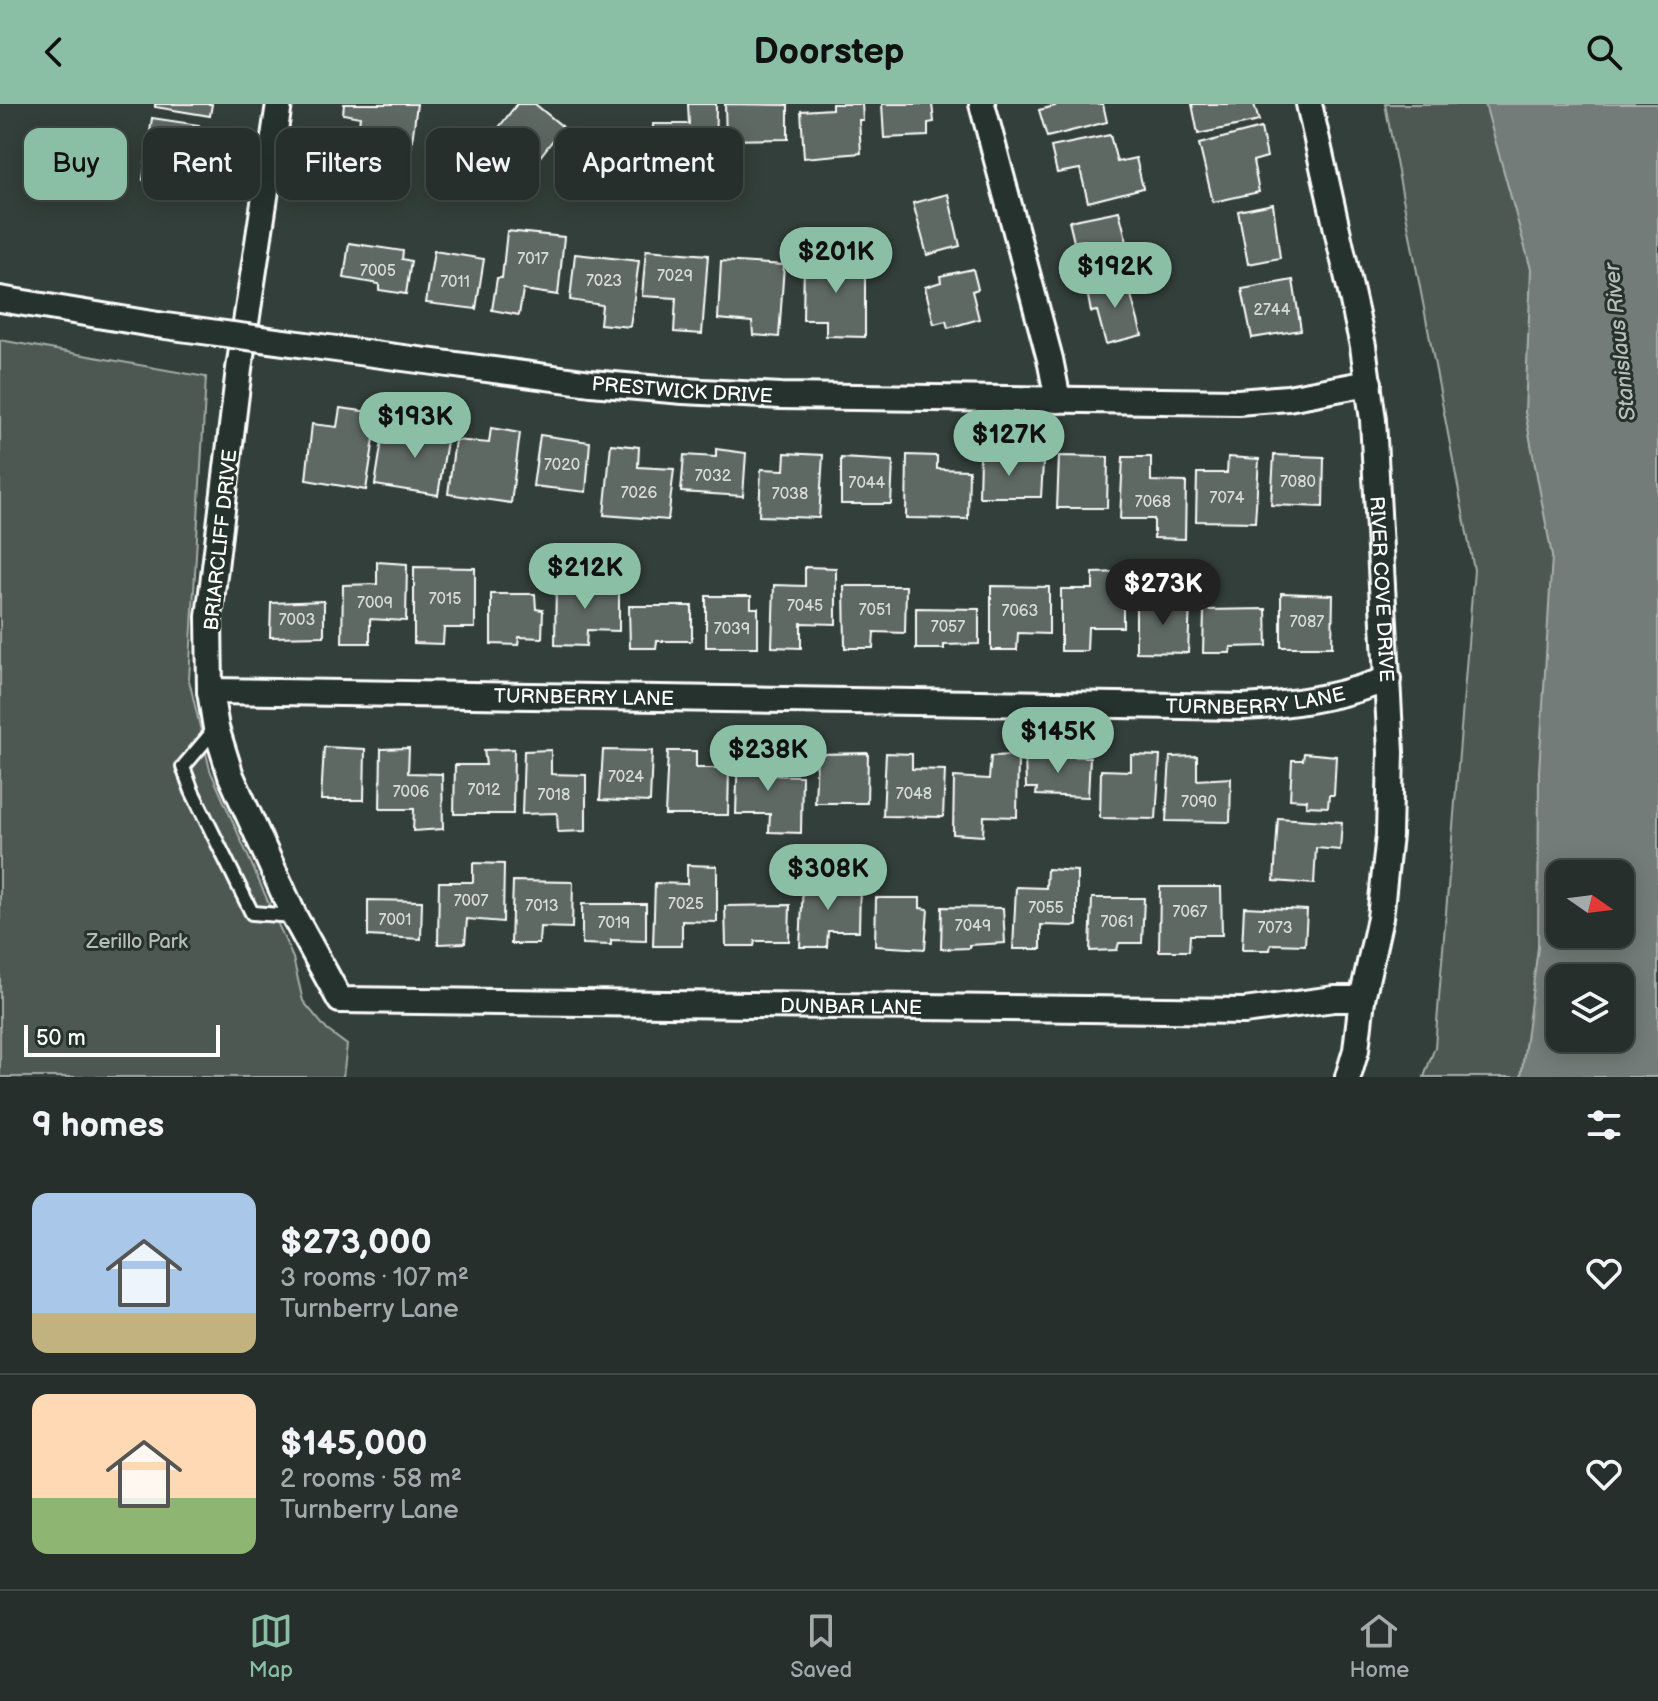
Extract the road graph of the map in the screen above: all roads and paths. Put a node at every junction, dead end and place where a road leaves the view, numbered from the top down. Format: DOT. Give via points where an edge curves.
graph roads {
  1 [pos="279,104"];
  2 [pos="982,104"];
  3 [pos="1309,104"];
  4 [pos="0,299"];
  5 [pos="1369,383"];
  6 [pos="1058,400"];
  7 [pos="1388,679"];
  8 [pos="210,691"];
  9 [pos="216,728"];
  10 [pos="294,916"];
  11 [pos="1362,999"];
  12 [pos="340,1000"];
  13 [pos="1348,1077"];
  1 -- 8 [label="street, BRIARCLIFF DRIVE" via="209,617"];
  2 -- 6 [label="street"];
  3 -- 5 [label="street, RIVER COVE DRIVE"];
  4 -- 6 [label="street, PRESTWICK DRIVE, bridge" via="591,383 797,396"];
  5 -- 6 [label="street, PRESTWICK DRIVE" via="1238,402"];
  5 -- 7 [label="street, RIVER COVE DRIVE"];
  7 -- 8 [label="street, TURNBERRY LANE" via="1318,700 1243,707"];
  7 -- 11 [label="street, RIVER COVE DRIVE" via="1389,835 1380,918"];
  8 -- 9 [label="street, BRIARCLIFF DRIVE"];
  9 -- 10 [label="street, BRIARCLIFF DRIVE" via="231,776"];
  9 -- 10 [label="lane" via="183,767 192,791 252,913"];
  10 -- 12 [label="street, BRIARCLIFF DRIVE"];
  11 -- 12 [label="street, DUNBAR LANE" via="1244,1011"];
  11 -- 13 [label="street, RIVER COVE DRIVE"];
}
